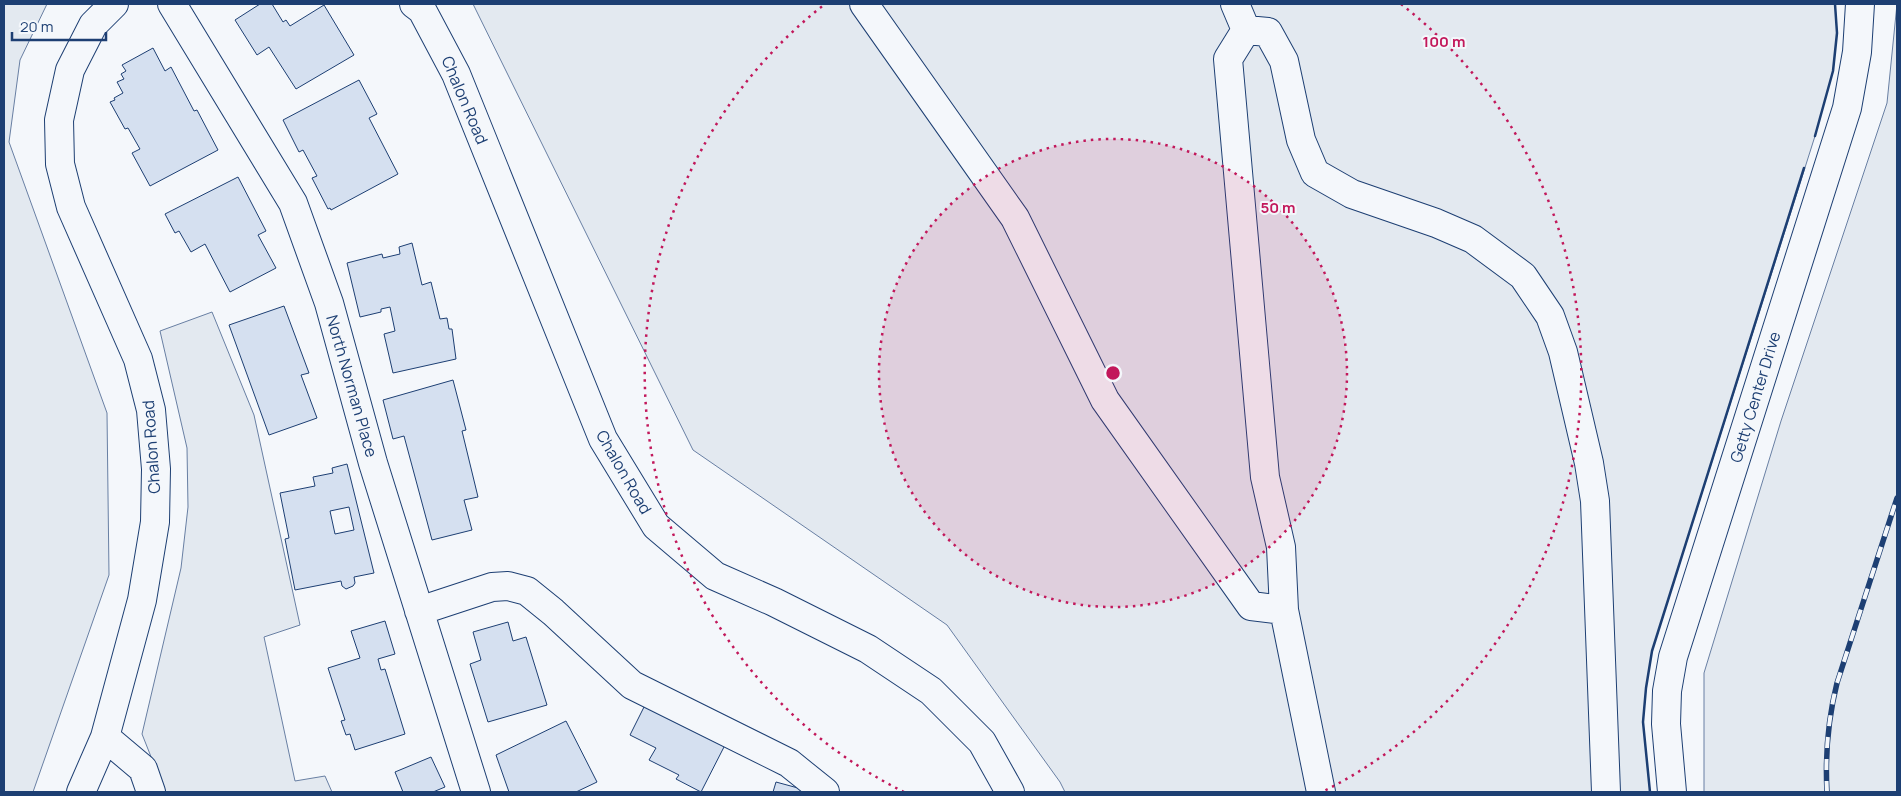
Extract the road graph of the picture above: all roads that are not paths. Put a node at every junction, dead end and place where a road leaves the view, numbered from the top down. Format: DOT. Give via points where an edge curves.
graph roads {
  1 [pos="114,4"];
  2 [pos="172,4"];
  3 [pos="414,4"];
  4 [pos="864,4"];
  5 [pos="1235,4"];
  6 [pos="1860,4"];
  7 [pos="1246,30"];
  8 [pos="1284,610"];
  9 [pos="419,611"];
  10 [pos="105,737"];
  11 [pos="81,792"];
  12 [pos="150,792"];
  13 [pos="476,792"];
  14 [pos="825,792"];
  15 [pos="1010,792"];
  16 [pos="1322,792"];
  17 [pos="1606,792"];
  18 [pos="1672,792"];
  1 -- 10 [label="street, Chalon Road" via="93,25 70,70 59,120 60,164 71,207 138,359 151,410 156,469 155,522 142,600"];
  2 -- 9 [label="street, North Norman Place" via="293,203 329,303"];
  3 -- 15 [label="street, Chalon Road" via="422,10 456,74 603,439 656,526 715,576 868,648 931,691 982,742"];
  4 -- 8 [label="street" via="1015,218 1105,400 1251,606"];
  5 -- 7 [label="street"];
  6 -- 18 [label="street, Getty Center Drive" via="1858,52 1847,108 1673,657 1666,724"];
  7 -- 8 [label="street" via="1228,59 1265,477 1281,547"];
  7 -- 17 [label="street" via="1268,32 1284,61 1301,140 1316,173 1352,194 1473,239 1523,276 1550,316 1563,352 1590,463 1595,501"];
  8 -- 16 [label="street"];
  9 -- 13 [label="street, North Norman Place"];
  9 -- 14 [label="street" via="492,587 508,586 527,591 632,685 789,763"];
  10 -- 11 [label="street, Chalon Road"];
  10 -- 12 [label="street" via="143,769"];
}
